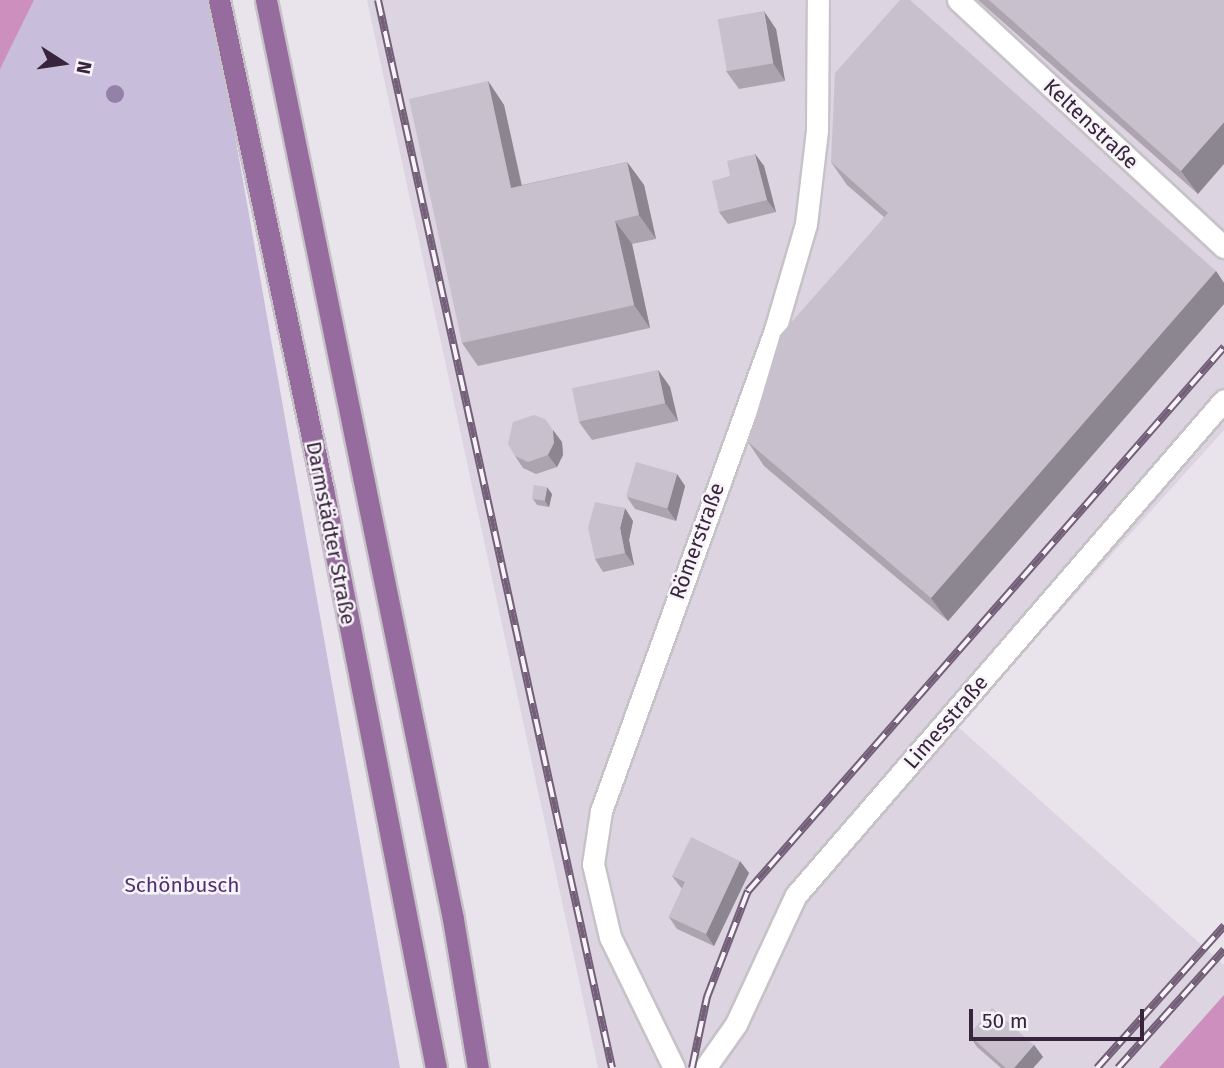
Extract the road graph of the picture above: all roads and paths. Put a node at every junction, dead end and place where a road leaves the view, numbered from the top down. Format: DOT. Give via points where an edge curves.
graph roads {
  1 [pos="219,0"];
  2 [pos="266,0"];
  3 [pos="818,0"];
  4 [pos="958,0"];
  5 [pos="1224,247"];
  6 [pos="1224,400"];
  7 [pos="436,1068"];
  8 [pos="478,1068"];
  9 [pos="674,1068"];
  10 [pos="705,1068"];
  1 -- 7 [label="main road, Darmstädter Straße" via="323,489"];
  2 -- 8 [label="main road, Darmstädter Straße" via="447,891"];
  3 -- 9 [label="street, Römerstraße" via="817,130 806,224 775,330 601,811 593,864 610,937"];
  4 -- 5 [label="street, Keltenstraße"];
  6 -- 10 [label="street, Limesstraße" via="796,895 736,1024"];
}
